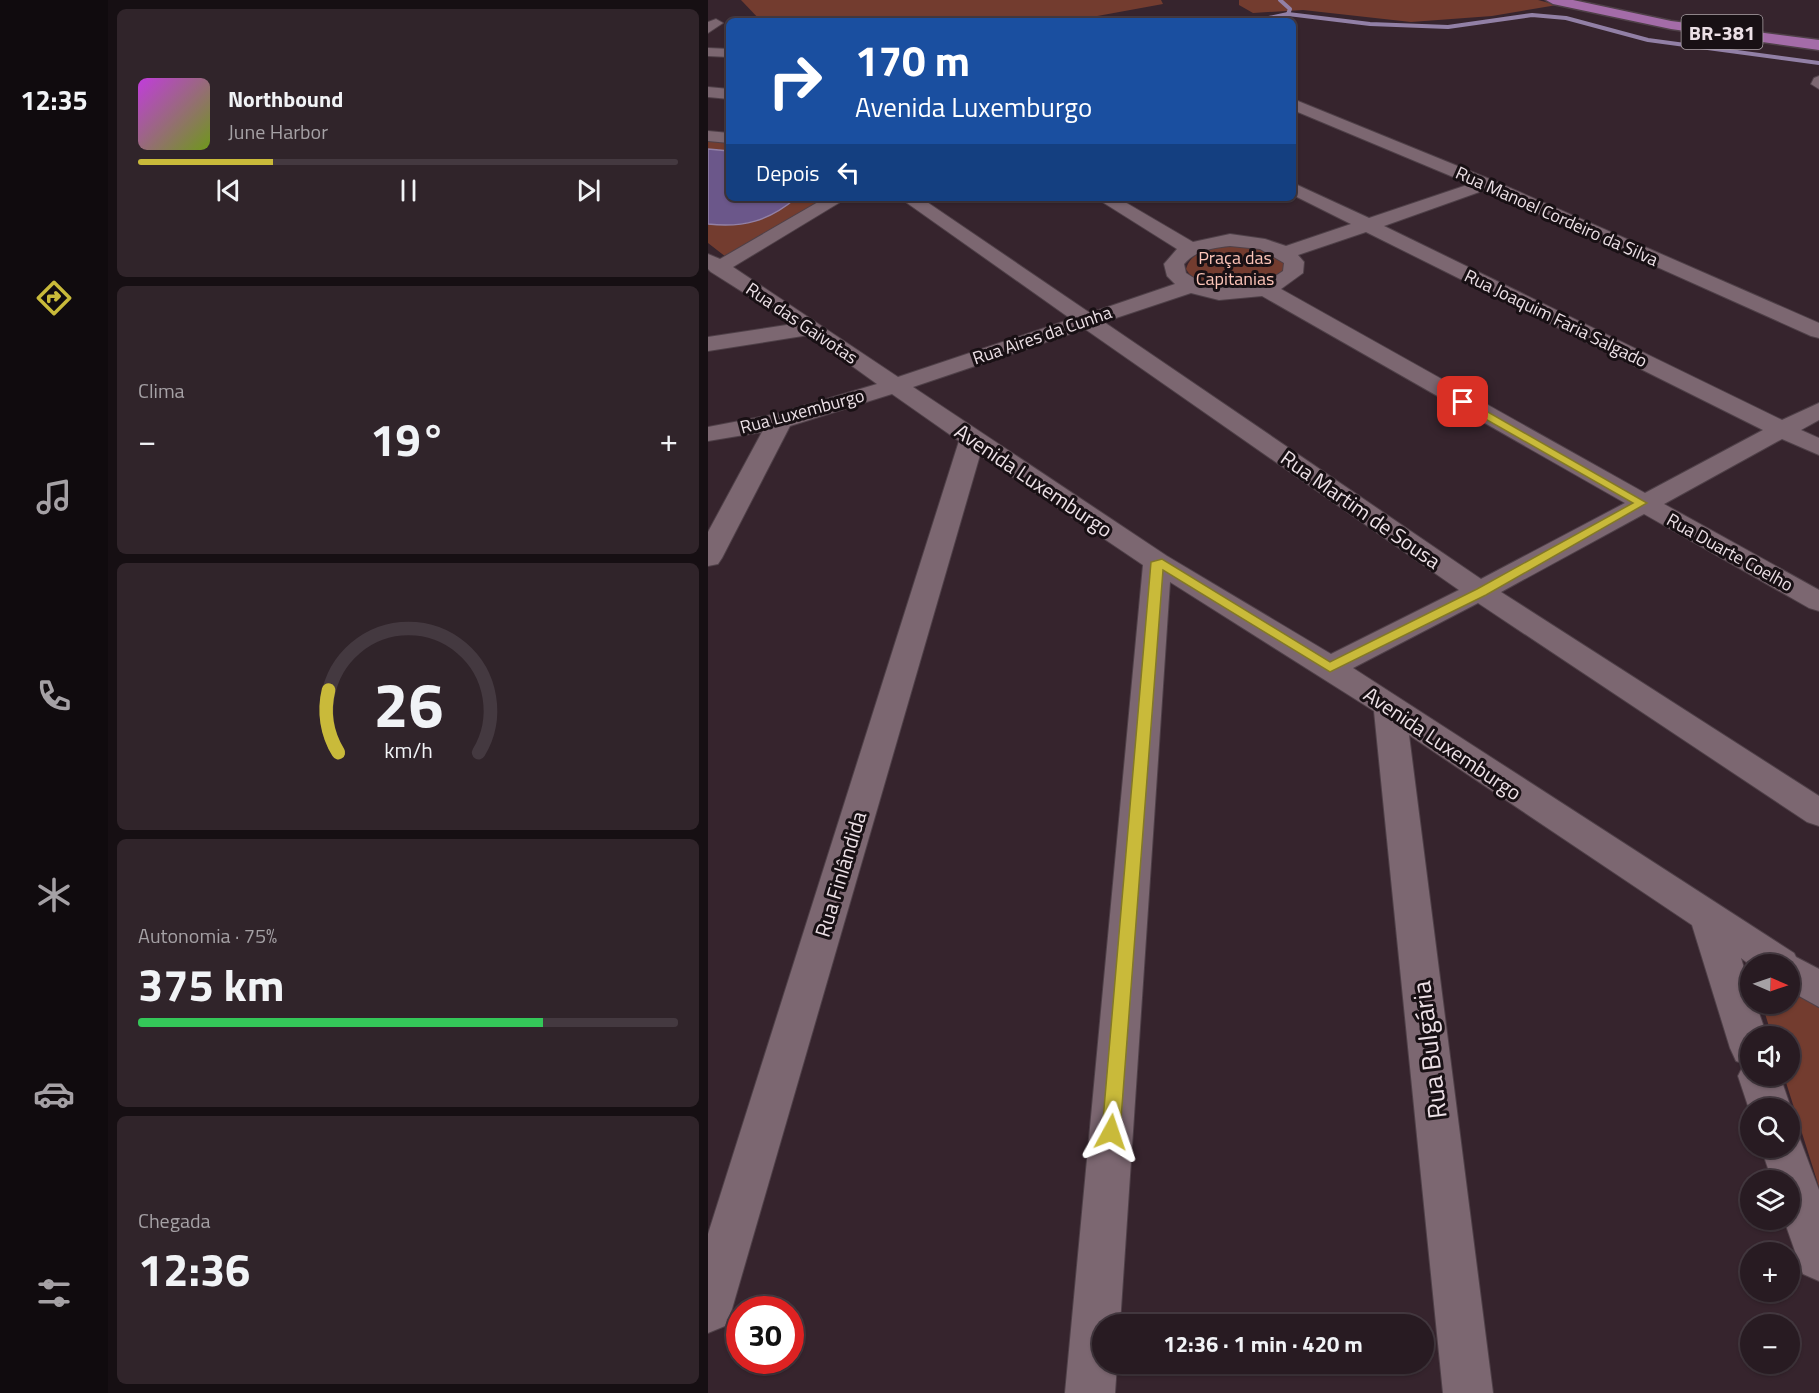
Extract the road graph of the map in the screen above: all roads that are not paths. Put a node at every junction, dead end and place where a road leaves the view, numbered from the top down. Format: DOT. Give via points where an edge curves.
graph roads {
  1 [pos="1553,0"];
  2 [pos="1819,45"];
  3 [pos="708,52"];
  4 [pos="726,53"];
  5 [pos="708,92"];
  6 [pos="726,94"];
  7 [pos="1296,105"];
  8 [pos="708,136"];
  9 [pos="726,138"];
  10 [pos="1486,184"];
  11 [pos="1296,189"];
  12 [pos="832,201"];
  13 [pos="913,201"];
  14 [pos="1110,201"];
  15 [pos="1368,224"];
  16 [pos="1191,249"];
  17 [pos="1286,253"];
  18 [pos="713,264"];
  19 [pos="1191,286"];
  20 [pos="1265,289"];
  21 [pos="1086,320"];
  22 [pos="813,328"];
  23 [pos="1819,331"];
  24 [pos="708,344"];
  25 [pos="894,386"];
  26 [pos="1819,410"];
  27 [pos="780,421"];
  28 [pos="1782,430"];
  29 [pos="708,434"];
  30 [pos="972,439"];
  31 [pos="1819,448"];
  32 [pos="1641,503"];
  33 [pos="708,558"];
  34 [pos="1157,562"];
  35 [pos="1481,592"];
  36 [pos="1819,602"];
  37 [pos="1330,667"];
  38 [pos="1390,708"];
  39 [pos="1819,813"];
  40 [pos="1708,919"];
  41 [pos="1764,954"];
  42 [pos="1800,978"];
  43 [pos="1819,990"];
  44 [pos="1743,1026"];
  45 [pos="1786,1158"];
  46 [pos="1819,1258"];
  47 [pos="708,1309"];
  48 [pos="1090,1393"];
  49 [pos="1468,1393"];
  1 -- 2 [label="highway, BR-381" via="1671,25"];
  3 -- 4 [label="street"];
  5 -- 6 [label="street"];
  7 -- 10 [label="street, Rua Manoel Cordeiro da Silva"];
  8 -- 9 [label="street"];
  10 -- 15 [label="street"];
  10 -- 23 [label="street, Rua Manoel Cordeiro da Silva"];
  11 -- 15 [label="street, Rua Joaquim Faria Salgado"];
  12 -- 18 [label="street"];
  13 -- 21 [label="street, Rua Martim de Sousa"];
  14 -- 16 [label="street"];
  15 -- 17 [label="street"];
  15 -- 28 [label="street, Rua Joaquim Faria Salgado"];
  16 -- 17 [label="street" via="1209,243 1241,241"];
  16 -- 19 [label="street" via="1174,264 1177,276"];
  17 -- 20 [label="street" via="1293,262 1293,273"];
  18 -- 22 [label="street, Rua das Gaivotas"];
  19 -- 20 [label="street" via="1226,293"];
  19 -- 21 [label="street, Rua Aires da Cunha"];
  20 -- 32 [label="street, Rua Duarte Coelho"];
  21 -- 25 [label="street, Rua Aires da Cunha"];
  21 -- 35 [label="street, Rua Martim de Sousa"];
  22 -- 24 [label="street"];
  22 -- 25 [label="street, Rua das Gaivotas"];
  25 -- 27 [label="street, Rua Luxemburgo"];
  25 -- 30 [label="street, Avenida Luxemburgo"];
  26 -- 28 [label="street"];
  27 -- 29 [label="street, Rua Luxemburgo"];
  27 -- 33 [label="street"];
  28 -- 31 [label="street, Rua Joaquim Faria Salgado"];
  28 -- 32 [label="street"];
  30 -- 34 [label="street, Avenida Luxemburgo"];
  30 -- 47 [label="street, Rua Finlândida"];
  32 -- 35 [label="street"];
  32 -- 36 [label="street, Rua Duarte Coelho"];
  34 -- 37 [label="street, Avenida Luxemburgo"];
  34 -- 48 [label="street"];
  35 -- 37 [label="street"];
  35 -- 39 [label="street, Rua Martim de Sousa"];
  37 -- 38 [label="street, Avenida Luxemburgo"];
  38 -- 40 [label="street, Avenida Luxemburgo"];
  38 -- 49 [label="street, Rua Bulgária"];
  40 -- 41 [label="street, Avenida Luxemburgo"];
  40 -- 44 [label="street"];
  42 -- 43 [label="street"];
  45 -- 46 [label="street"];
}
